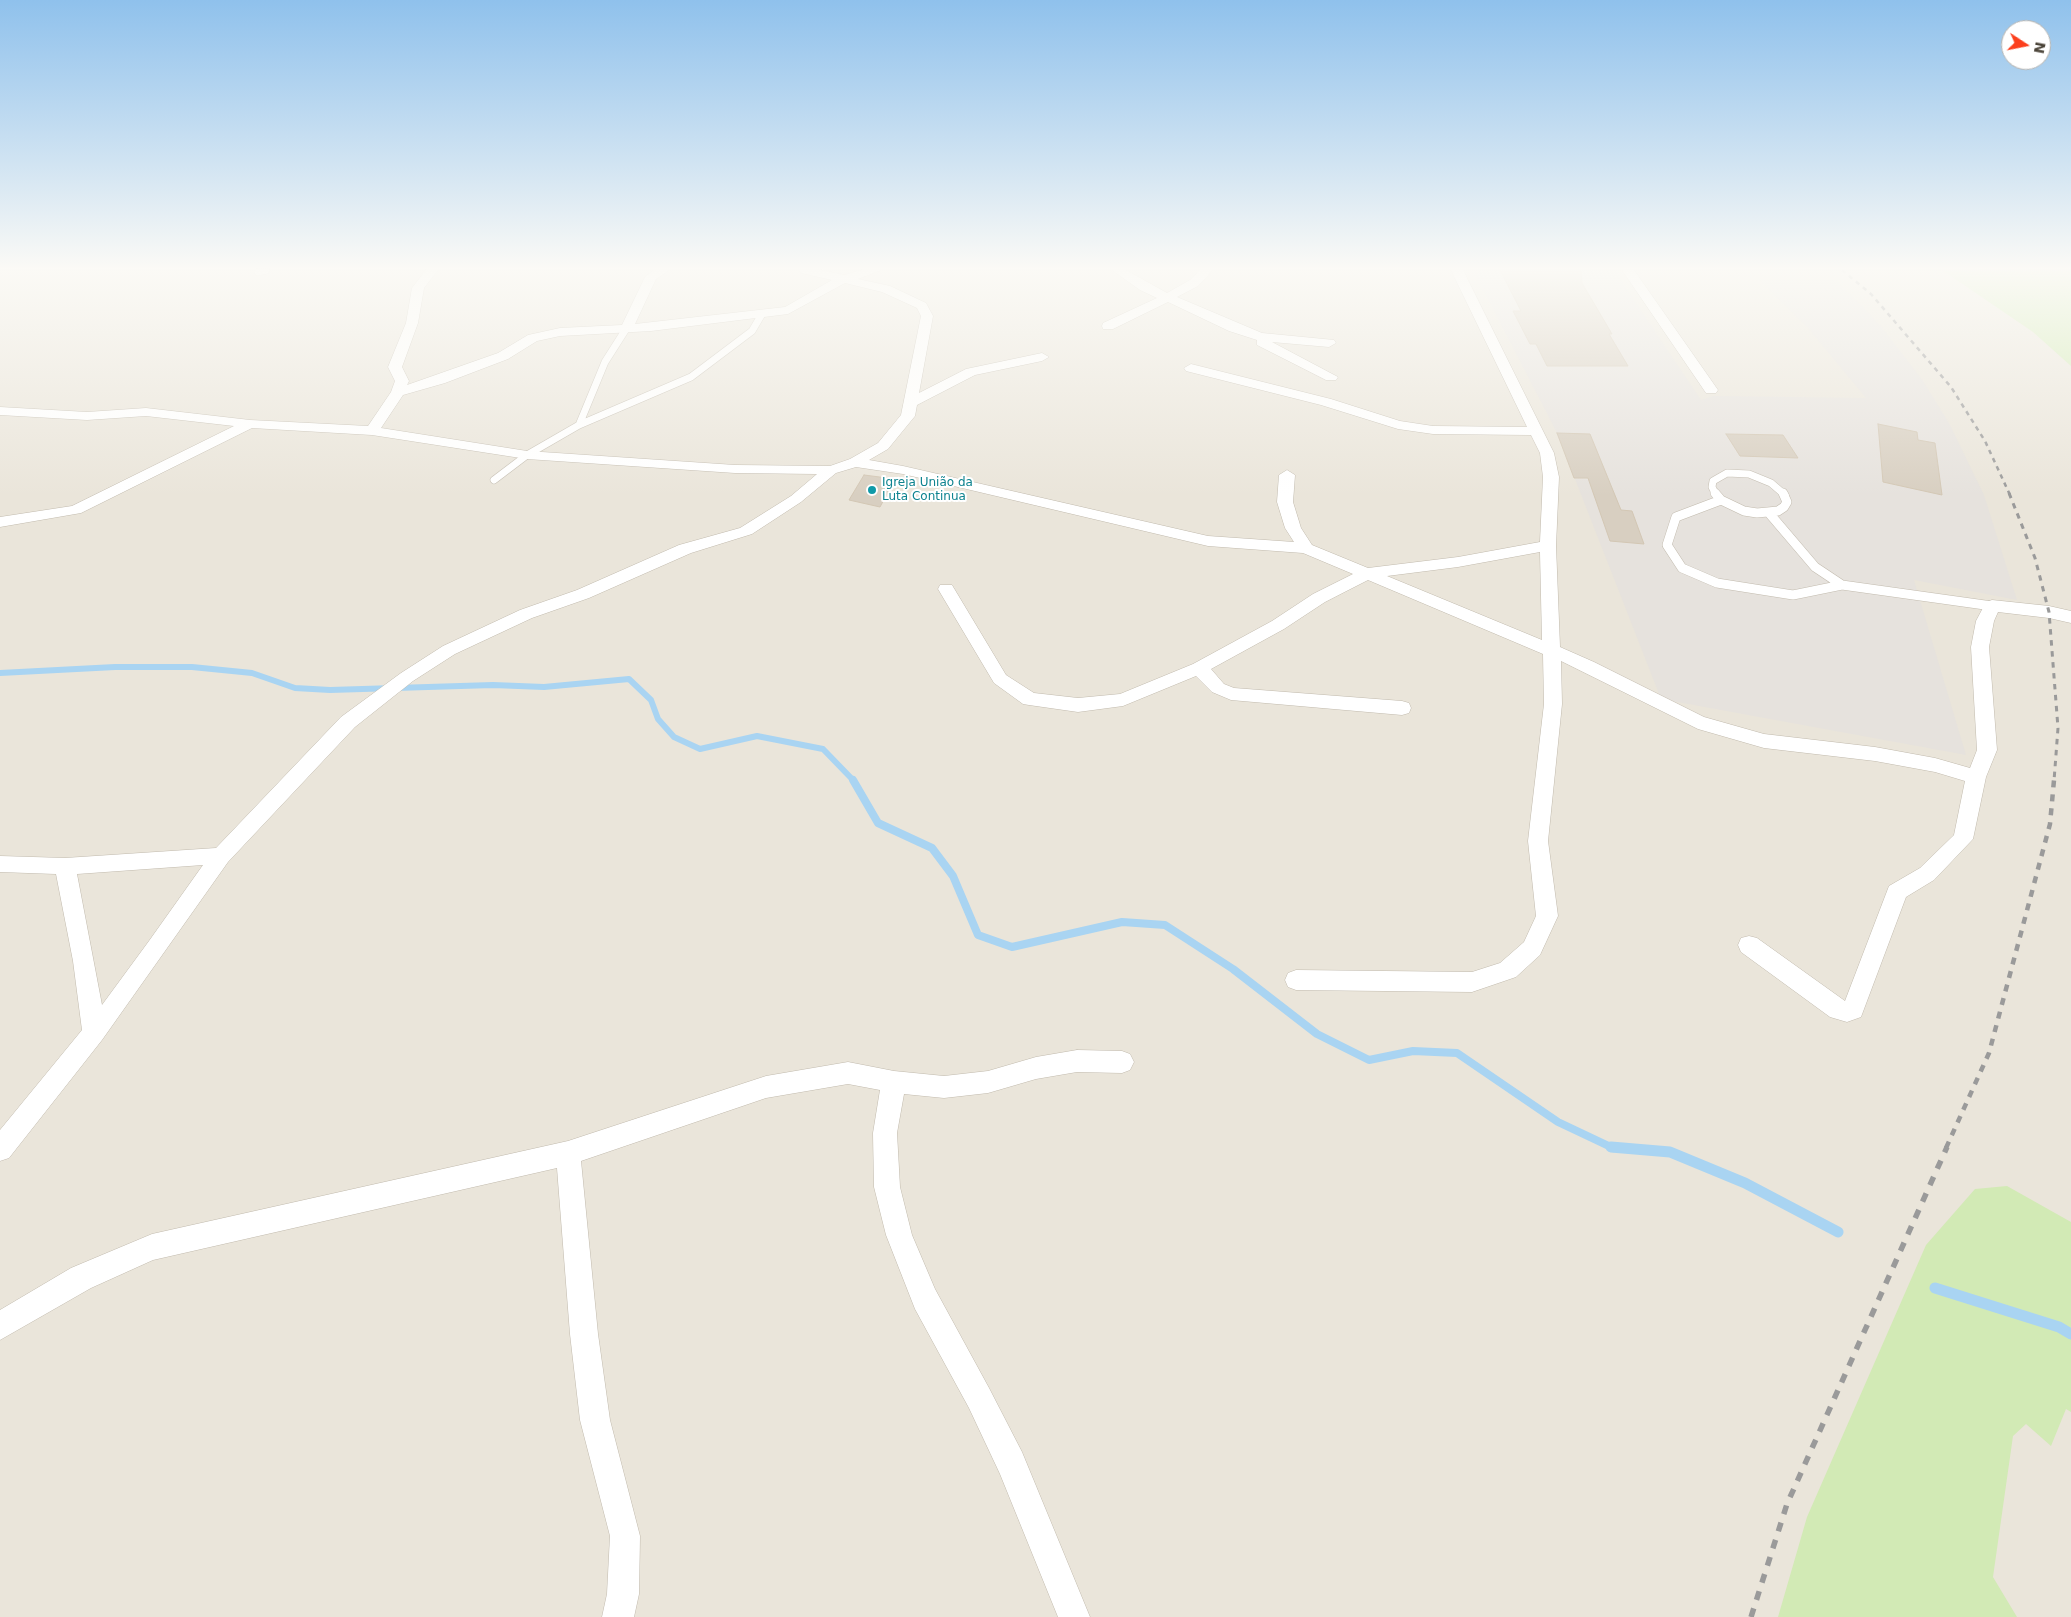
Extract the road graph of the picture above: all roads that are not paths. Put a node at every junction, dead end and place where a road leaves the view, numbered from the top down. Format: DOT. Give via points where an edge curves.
graph roads {
  1 [pos="403,345"];
  2 [pos="521,345"];
  3 [pos="616,345"];
  4 [pos="733,345"];
  5 [pos="920,345"];
  6 [pos="1269,345"];
  7 [pos="1494,345"];
  8 [pos="1680,345"];
  9 [pos="1042,357"];
  10 [pos="1191,368"];
  11 [pos="1331,377"];
  12 [pos="1711,390"];
  13 [pos="398,392"];
  14 [pos="911,403"];
  15 [pos="0,411"];
  16 [pos="250,424"];
  17 [pos="579,425"];
  18 [pos="372,431"];
  19 [pos="1537,431"];
  20 [pos="527,455"];
  21 [pos="855,462"];
  22 [pos="831,470"];
  23 [pos="1287,475"];
  24 [pos="494,480"];
  25 [pos="1722,500"];
  26 [pos="1769,513"];
  27 [pos="0,522"];
  28 [pos="1548,546"];
  29 [pos="1306,548"];
  30 [pos="1368,573"];
  31 [pos="1842,585"];
  32 [pos="946,589"];
  33 [pos="1992,606"];
  34 [pos="2071,617"];
  35 [pos="1551,653"];
  36 [pos="1199,668"];
  37 [pos="1402,708"];
  38 [pos="1976,778"];
  39 [pos="221,856"];
  40 [pos="0,864"];
  41 [pos="65,866"];
  42 [pos="1750,945"];
  43 [pos="1296,980"];
  44 [pos="94,1032"];
  45 [pos="1122,1062"];
  46 [pos="894,1082"];
  47 [pos="0,1150"];
  48 [pos="568,1153"];
  49 [pos="0,1326"];
  50 [pos="618,1617"];
  51 [pos="1074,1617"];
  1 -- 13 [label="street" via="395,367 402,381"];
  2 -- 13 [label="street" via="503,356 440,380"];
  3 -- 17 [label="lane" via="605,362"];
  4 -- 17 [label="lane" via="690,377"];
  5 -- 14 [label="street"];
  6 -- 11 [label="street"];
  7 -- 19 [label="street"];
  8 -- 12 [label="street"];
  9 -- 14 [label="street" via="971,372"];
  10 -- 19 [label="street" via="1326,402 1398,425 1433,430"];
  13 -- 18 [label="street"];
  14 -- 21 [label="street" via="908,416 883,446"];
  15 -- 16 [label="street" via="87,416 146,412"];
  16 -- 18 [label="street"];
  16 -- 27 [label="street" via="76,510"];
  17 -- 20 [label="lane"];
  18 -- 20 [label="street"];
  19 -- 28 [label="street" via="1547,453 1551,477"];
  20 -- 22 [label="street" via="735,468"];
  20 -- 24 [label="lane"];
  21 -- 22 [label="street"];
  21 -- 29 [label="street" via="938,477 1173,534"];
  22 -- 39 [label="street" via="796,499 746,531 685,549 583,594 526,614 449,650 348,722"];
  23 -- 29 [label="street" via="1285,502 1294,528"];
  25 -- 26 [label="lane" via="1744,511"];
  25 -- 26 [label="lane" via="1715,494 1713,481 1727,473 1749,474 1771,482 1785,495 1784,507"];
  25 -- 31 [label="lane" via="1676,517 1667,545 1682,568 1716,583 1793,595"];
  26 -- 31 [label="lane" via="1816,567"];
  28 -- 30 [label="street"];
  28 -- 35 [label="street"];
  29 -- 30 [label="street"];
  30 -- 35 [label="street"];
  30 -- 36 [label="street"];
  31 -- 33 [label="lane"];
  32 -- 36 [label="street" via="1000,679 1029,699 1078,705 1123,700"];
  33 -- 34 [label="street"];
  33 -- 38 [label="street" via="1980,648 1986,750"];
  35 -- 38 [label="street" via="1588,666 1675,712 1717,728 1764,741 1875,754"];
  35 -- 43 [label="street" via="1553,704 1538,842 1547,916 1532,948 1508,970 1472,982"];
  36 -- 37 [label="street" via="1218,688 1231,694"];
  38 -- 42 [label="street" via="1963,839 1927,874 1896,892 1853,1010 1838,1010"];
  39 -- 41 [label="street"];
  39 -- 44 [label="street"];
  40 -- 41 [label="street"];
  41 -- 44 [label="street"];
  44 -- 47 [label="street"];
  45 -- 46 [label="street" via="1077,1061 1036,1068 988,1082 944,1086"];
  46 -- 48 [label="street" via="848,1073 766,1087"];
  46 -- 51 [label="street" via="885,1142 887,1187 899,1235 924,1298 1011,1463"];
  48 -- 49 [label="street" via="152,1247 82,1278"];
  48 -- 50 [label="street" via="595,1420 625,1536 623,1594"];
}
